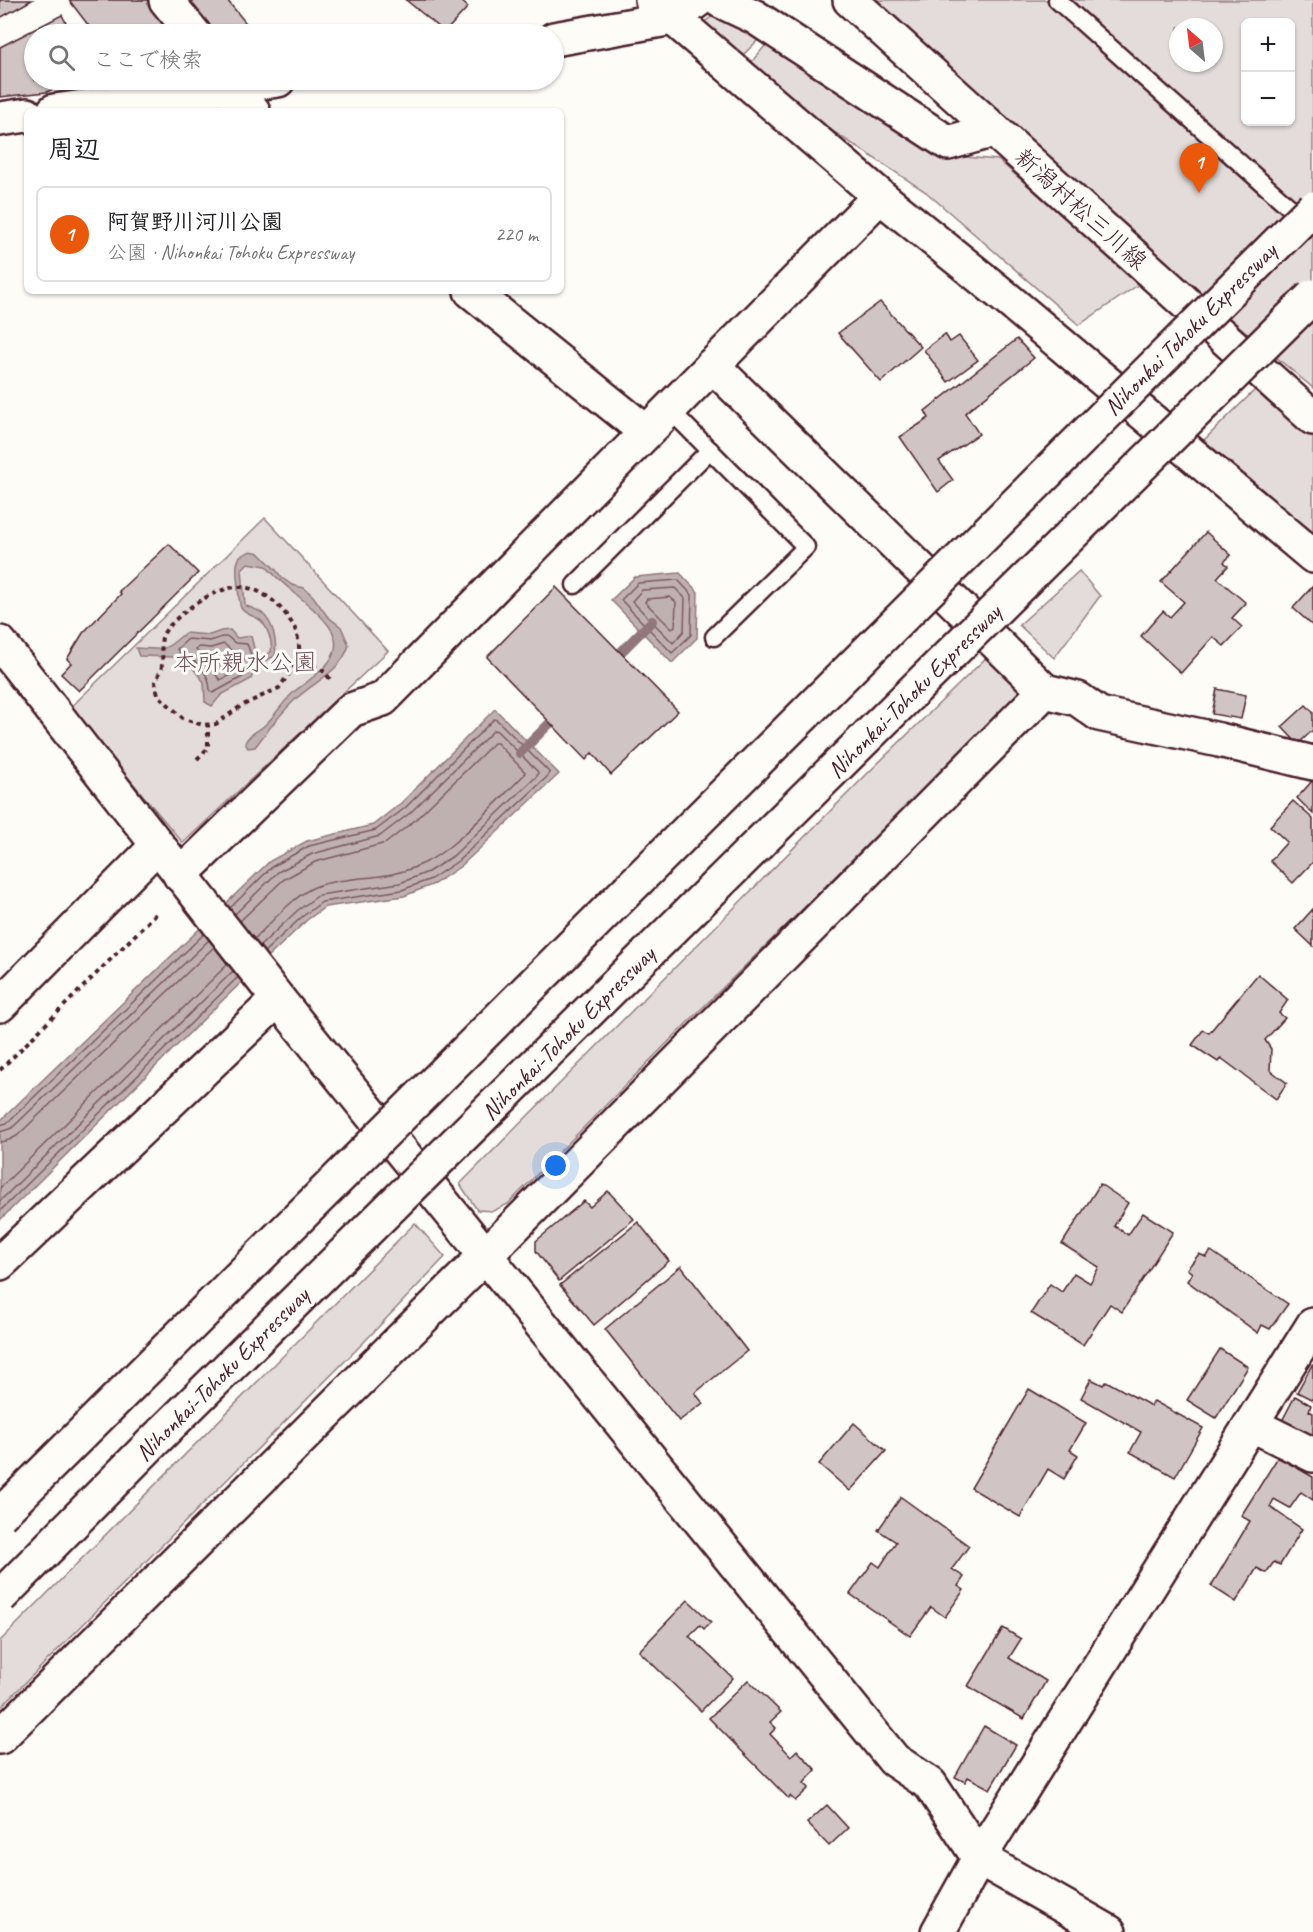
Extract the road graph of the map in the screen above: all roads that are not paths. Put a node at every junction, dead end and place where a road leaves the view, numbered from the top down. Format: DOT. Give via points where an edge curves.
graph roads {
  1 [pos="166,0"];
  2 [pos="719,0"];
  3 [pos="850,0"];
  4 [pos="1057,0"];
  5 [pos="674,6"];
  6 [pos="186,24"];
  7 [pos="564,36"];
  8 [pos="181,90"];
  9 [pos="230,90"];
  10 [pos="72,108"];
  11 [pos="250,108"];
  12 [pos="24,115"];
  13 [pos="0,118"];
  14 [pos="994,130"];
  15 [pos="880,196"];
  16 [pos="1313,208"];
  17 [pos="1313,227"];
  18 [pos="475,294"];
  19 [pos="1313,296"];
  20 [pos="712,365"];
  21 [pos="669,409"];
  22 [pos="1313,418"];
  23 [pos="646,432"];
  24 [pos="710,450"];
  25 [pos="1313,556"];
  26 [pos="575,585"];
  27 [pos="714,638"];
  28 [pos="0,643"];
  29 [pos="1045,691"];
  30 [pos="1313,763"];
  31 [pos="157,846"];
  32 [pos="180,875"];
  33 [pos="278,999"];
  34 [pos="0,1005"];
  35 [pos="486,1255"];
  36 [pos="0,1263"];
  37 [pos="1313,1325"];
  38 [pos="1251,1424"];
  39 [pos="1313,1455"];
  40 [pos="0,1515"];
  41 [pos="0,1597"];
  42 [pos="0,1737"];
  43 [pos="979,1858"];
  44 [pos="938,1932"];
  45 [pos="1109,1932"];
  1 -- 6 [label="main road"];
  2 -- 14 [label="main road" via="755,17 948,143"];
  3 -- 14 [label="main road, 新潟村松三川線"];
  4 -- 17 [label="lane"];
  5 -- 7 [label="main road"];
  5 -- 15 [label="main road"];
  8 -- 10 [label="main road"];
  9 -- 11 [label="main road"];
  12 -- 13 [label="main road"];
  14 -- 22 [label="main road, 新潟村松三川線"];
  15 -- 20 [label="main road"];
  15 -- 25 [label="main road"];
  16 -- 40 [label="main road, Nihonkai Tohoku Expressway, bridge"];
  18 -- 23 [label="main road"];
  19 -- 41 [label="main road, bridge"];
  20 -- 21 [label="main road"];
  20 -- 29 [label="main road"];
  21 -- 23 [label="main road"];
  21 -- 24 [label="lane"];
  23 -- 32 [label="main road" via="383,699 351,710"];
  24 -- 26 [label="lane"];
  24 -- 27 [label="lane" via="806,547"];
  28 -- 31 [label="main road"];
  29 -- 30 [label="main road" via="1077,699 1099,714"];
  29 -- 35 [label="main road"];
  31 -- 32 [label="main road"];
  31 -- 34 [label="main road"];
  32 -- 33 [label="main road"];
  33 -- 35 [label="main road"];
  33 -- 36 [label="main road"];
  35 -- 42 [label="main road"];
  35 -- 43 [label="main road" via="894,1760 930,1784"];
  37 -- 38 [label="main road"];
  38 -- 39 [label="main road"];
  38 -- 43 [label="main road"];
  43 -- 44 [label="main road"];
  43 -- 45 [label="main road"];
}
